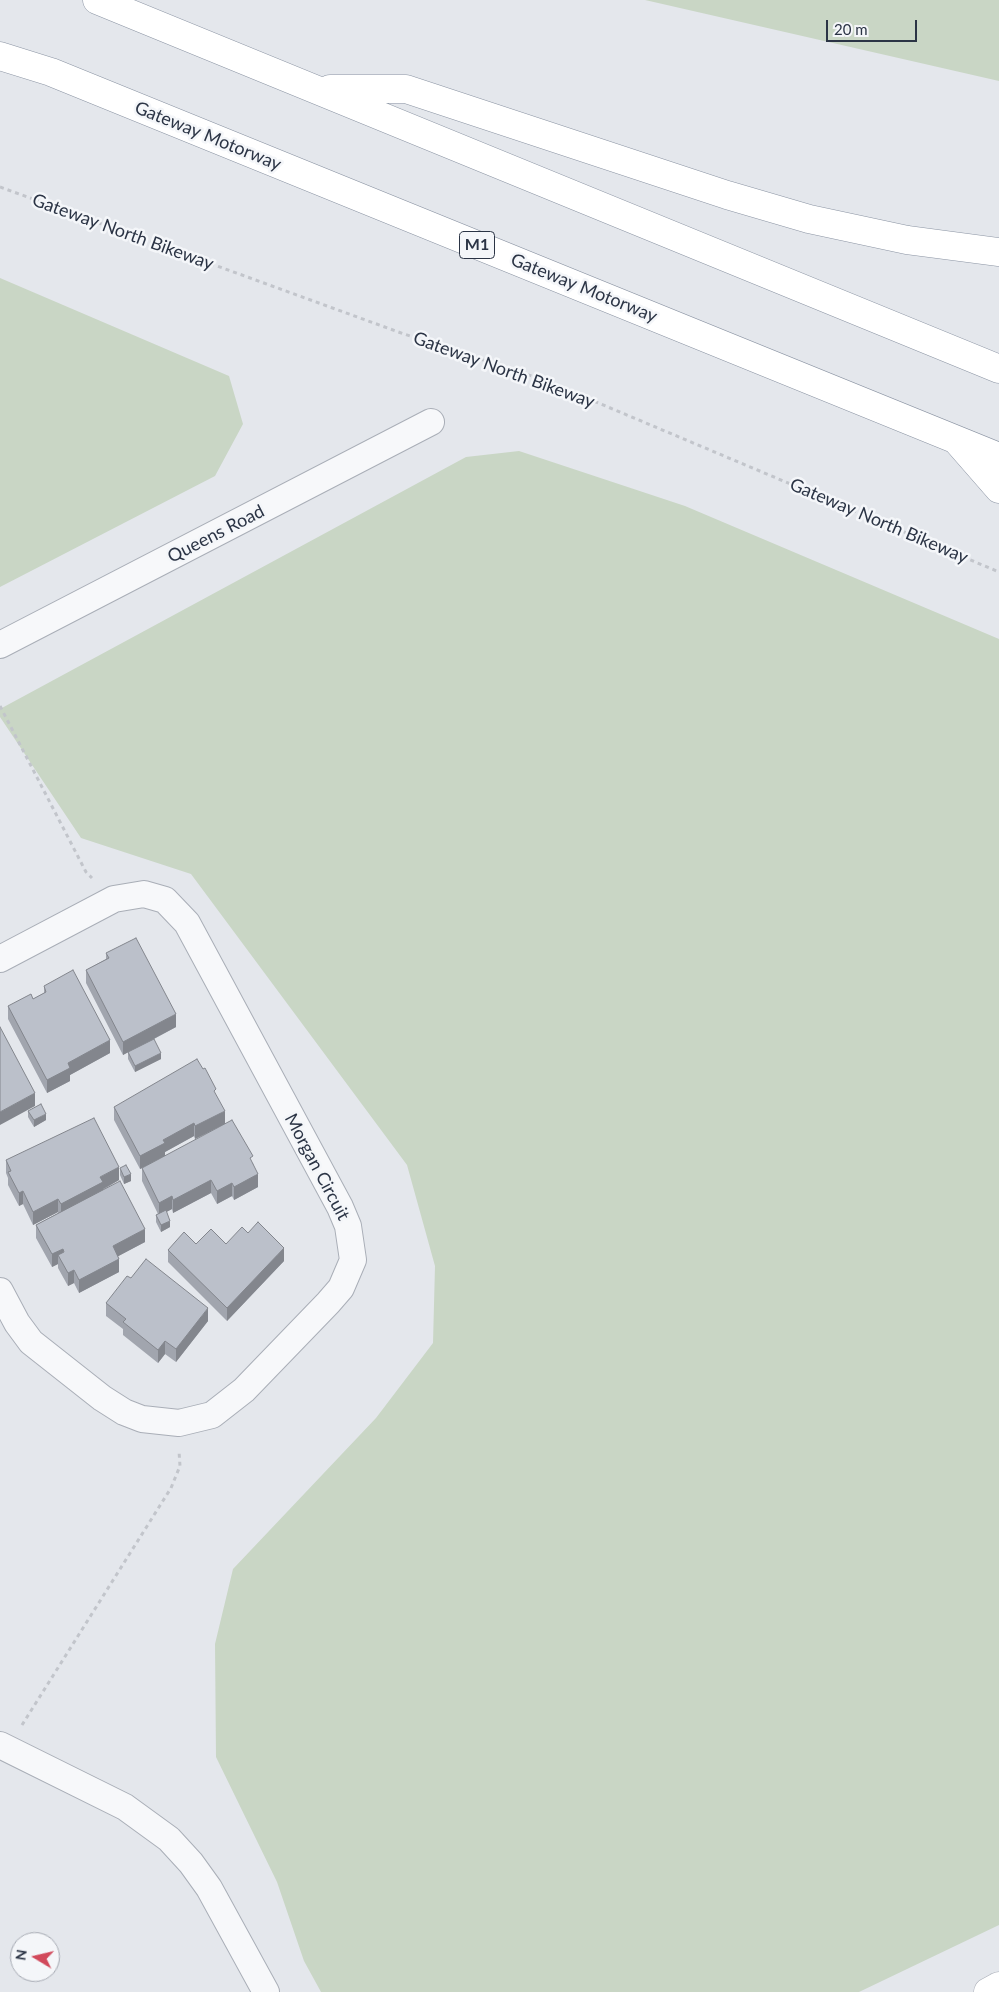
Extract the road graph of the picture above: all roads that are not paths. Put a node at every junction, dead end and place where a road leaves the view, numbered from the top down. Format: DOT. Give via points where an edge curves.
graph roads {
  1 [pos="97,0"];
  2 [pos="0,56"];
  3 [pos="319,89"];
  4 [pos="999,252"];
  5 [pos="999,369"];
  6 [pos="431,422"];
  7 [pos="953,438"];
  8 [pos="999,457"];
  9 [pos="999,488"];
  10 [pos="0,644"];
  11 [pos="0,959"];
  12 [pos="0,1290"];
  13 [pos="4,1747"];
  14 [pos="999,1986"];
  15 [pos="266,1992"];
  16 [pos="988,1992"];
  1 -- 3 [label="main road"];
  2 -- 7 [label="main road, Gateway Motorway / M1" via="51,72"];
  3 -- 4 [label="main road" via="406,88 726,195 809,219 907,240"];
  3 -- 5 [label="main road"];
  6 -- 10 [label="street, Queens Road"];
  7 -- 8 [label="main road, Gateway Motorway / M1"];
  7 -- 9 [label="main road"];
  11 -- 12 [label="street, Morgan Circuit" via="114,899 129,895 156,896 165,900 187,922 340,1207 348,1226 353,1260 348,1276 328,1304 228,1405 212,1415 179,1423 142,1419 102,1398 31,1342"];
  13 -- 15 [label="street" via="125,1806 169,1839 209,1888"];
  14 -- 16 [label="main road"];
}
